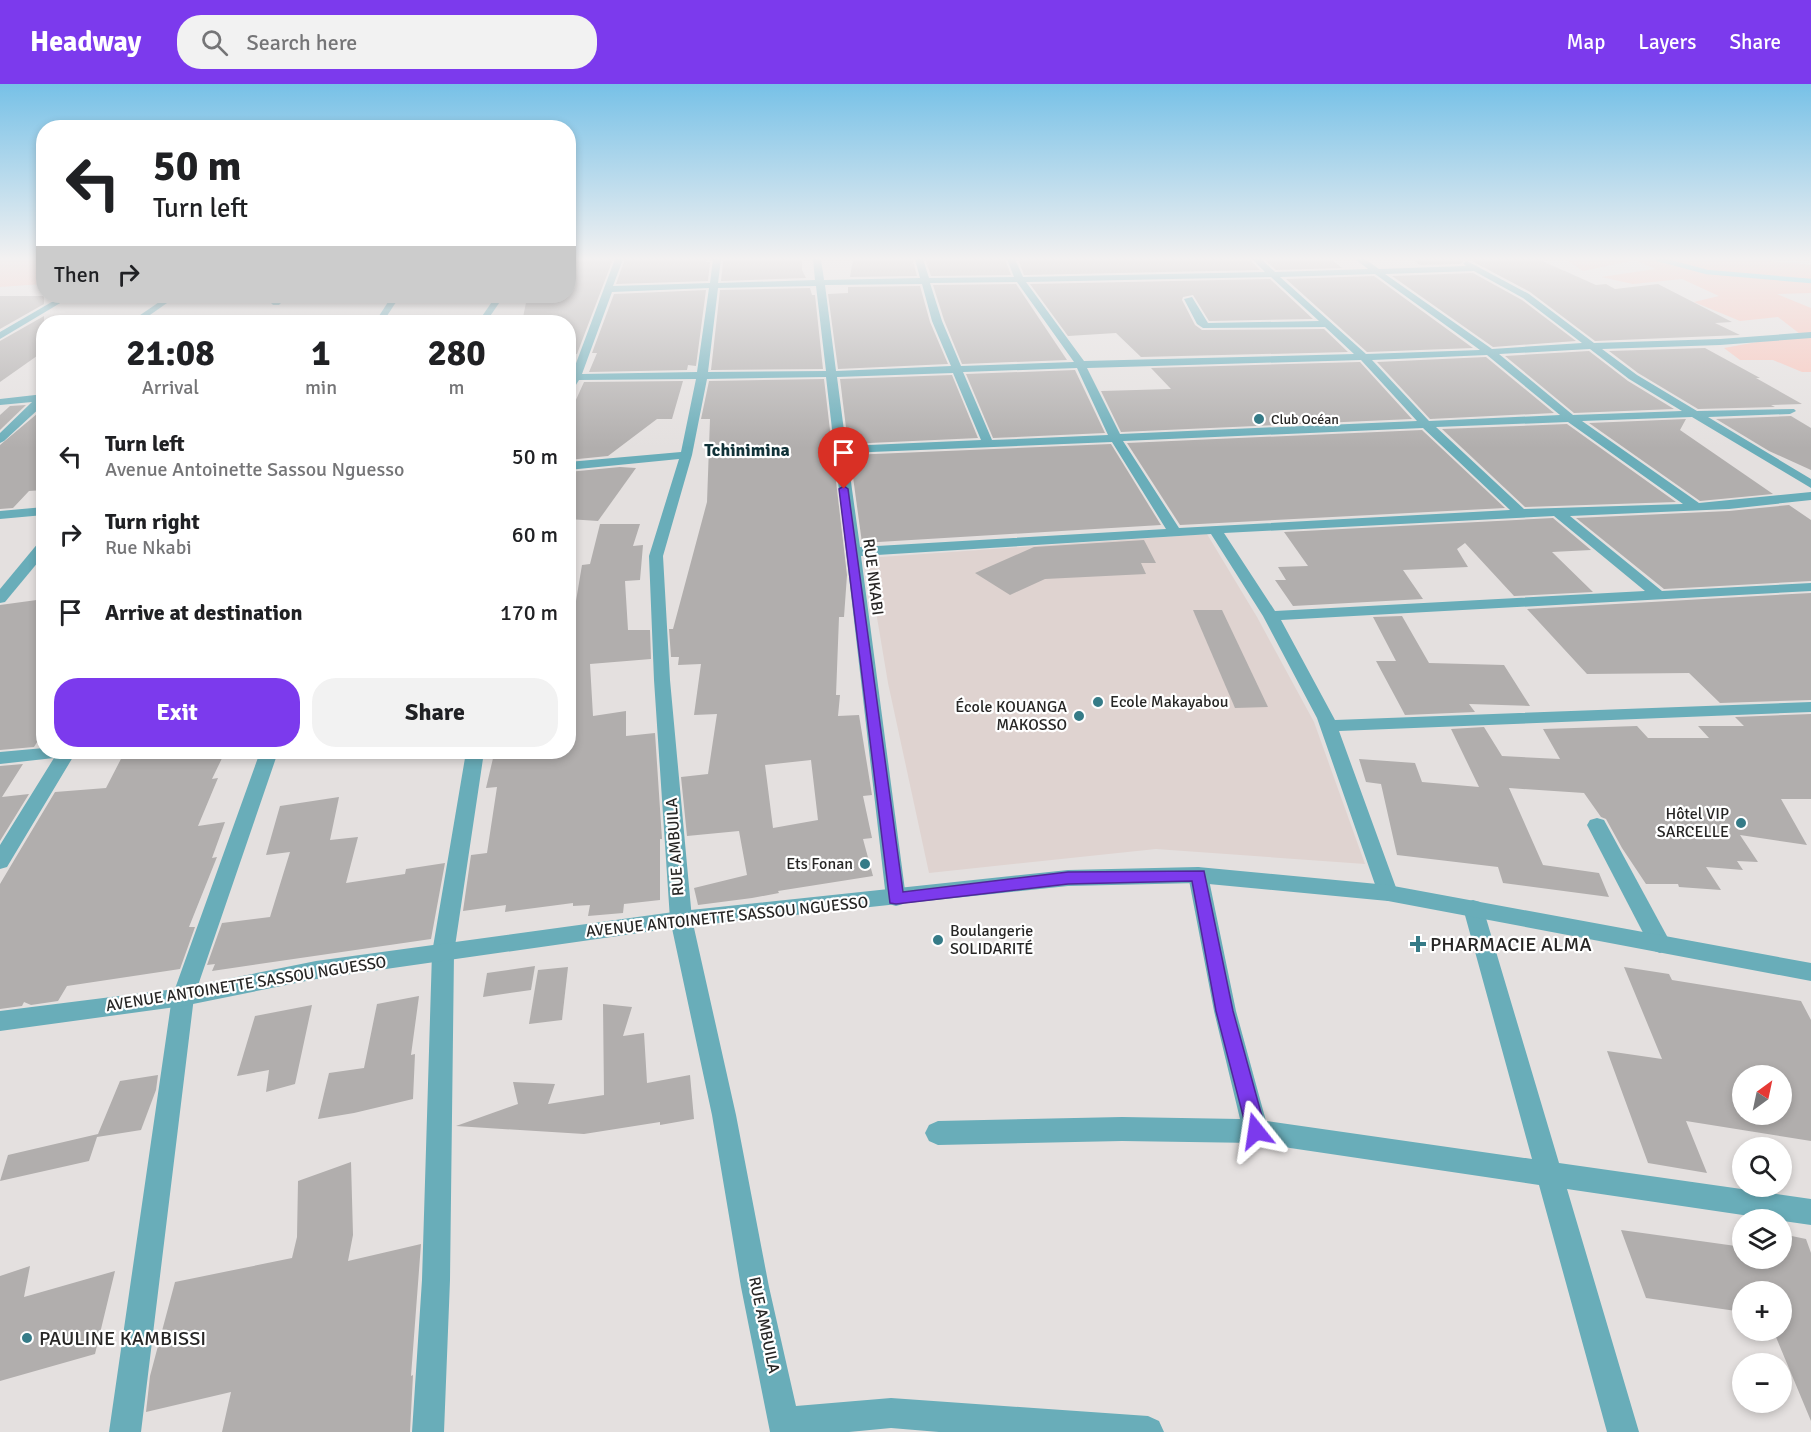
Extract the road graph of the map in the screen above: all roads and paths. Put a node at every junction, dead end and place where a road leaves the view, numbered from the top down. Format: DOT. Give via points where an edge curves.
graph roads {
  1 [pos="24,322"];
  2 [pos="595,322"];
  3 [pos="709,322"];
  4 [pos="825,322"];
  5 [pos="937,322"];
  6 [pos="1050,322"];
  7 [pos="1201,322"];
  8 [pos="1325,322"];
  9 [pos="1447,322"];
  10 [pos="1559,322"];
  11 [pos="1327,324"];
  12 [pos="1811,335"];
  13 [pos="0,336"];
  14 [pos="1589,345"];
  15 [pos="1491,353"];
  16 [pos="1363,357"];
  17 [pos="1081,365"];
  18 [pos="576,367"];
  19 [pos="958,370"];
  20 [pos="833,374"];
  21 [pos="702,376"];
  22 [pos="576,377"];
  23 [pos="36,399"];
  24 [pos="0,402"];
  25 [pos="36,405"];
  26 [pos="1790,411"];
  27 [pos="1694,414"];
  28 [pos="1570,418"];
  29 [pos="1428,426"];
  30 [pos="0,439"];
  31 [pos="1116,439"];
  32 [pos="988,444"];
  33 [pos="842,450"];
  34 [pos="686,455"];
  35 [pos="576,465"];
  36 [pos="1811,484"];
  37 [pos="1811,496"];
  38 [pos="1696,507"];
  39 [pos="36,512"];
  40 [pos="1557,512"];
  41 [pos="1521,513"];
  42 [pos="0,515"];
  43 [pos="1214,529"];
  44 [pos="1175,532"];
  45 [pos="852,552"];
  46 [pos="36,555"];
  47 [pos="1811,587"];
  48 [pos="1659,594"];
  49 [pos="0,599"];
  50 [pos="1271,616"];
  51 [pos="1811,707"];
  52 [pos="1329,726"];
  53 [pos="36,754"];
  54 [pos="0,758"];
  55 [pos="63,759"];
  56 [pos="267,759"];
  57 [pos="474,759"];
  58 [pos="1597,825"];
  59 [pos="0,862"];
  60 [pos="1198,875"];
  61 [pos="1388,893"];
  62 [pos="896,898"];
  63 [pos="1473,908"];
  64 [pos="681,920"];
  65 [pos="1660,944"];
  66 [pos="443,953"];
  67 [pos="1811,972"];
  68 [pos="183,997"];
  69 [pos="0,1021"];
  70 [pos="1256,1131"];
  71 [pos="938,1133"];
  72 [pos="1549,1174"];
  73 [pos="1811,1212"];
  74 [pos="785,1427"];
  75 [pos="125,1432"];
  76 [pos="428,1432"];
  77 [pos="1148,1432"];
  78 [pos="1623,1432"];
  1 -- 13 [label="street"];
  2 -- 18 [label="street"];
  3 -- 21 [label="street, RUE AMBUILA"];
  4 -- 20 [label="street, RUE NKABI"];
  5 -- 19 [label="street"];
  6 -- 17 [label="street"];
  7 -- 11 [label="street" via="1206,326"];
  8 -- 11 [label="street"];
  9 -- 15 [label="street"];
  10 -- 14 [label="street"];
  11 -- 16 [label="street"];
  12 -- 14 [label="street"];
  14 -- 15 [label="street"];
  14 -- 27 [label="street"];
  15 -- 16 [label="street"];
  15 -- 28 [label="street"];
  16 -- 17 [label="street"];
  16 -- 29 [label="street"];
  17 -- 19 [label="street"];
  17 -- 31 [label="street"];
  19 -- 20 [label="street"];
  19 -- 32 [label="street"];
  20 -- 21 [label="street"];
  20 -- 33 [label="street, RUE NKABI"];
  21 -- 22 [label="street"];
  21 -- 34 [label="street, RUE AMBUILA"];
  23 -- 24 [label="street"];
  25 -- 30 [label="street"];
  26 -- 27 [label="street"];
  27 -- 28 [label="street"];
  27 -- 36 [label="street"];
  28 -- 29 [label="street"];
  28 -- 38 [label="street"];
  29 -- 31 [label="street"];
  29 -- 41 [label="street"];
  31 -- 32 [label="street"];
  31 -- 44 [label="street"];
  32 -- 33 [label="street"];
  33 -- 45 [label="street, RUE NKABI"];
  34 -- 35 [label="street"];
  34 -- 64 [label="street, RUE AMBUILA" via="656,556"];
  37 -- 38 [label="street"];
  38 -- 40 [label="street"];
  39 -- 42 [label="street"];
  40 -- 41 [label="street"];
  40 -- 48 [label="street"];
  41 -- 43 [label="street"];
  43 -- 44 [label="street"];
  43 -- 50 [label="street"];
  44 -- 45 [label="street"];
  45 -- 62 [label="street, RUE NKABI"];
  46 -- 49 [label="street"];
  47 -- 48 [label="street"];
  48 -- 50 [label="street"];
  50 -- 52 [label="street"];
  51 -- 52 [label="street"];
  52 -- 61 [label="street"];
  53 -- 54 [label="street"];
  55 -- 59 [label="street"];
  56 -- 68 [label="street"];
  57 -- 66 [label="street"];
  58 -- 65 [label="street"];
  60 -- 61 [label="street, AVENUE ANTOINETTE SASSOU NGUESSO"];
  60 -- 62 [label="street, AVENUE ANTOINETTE SASSOU NGUESSO" via="1068,878"];
  60 -- 70 [label="street" via="1225,1011"];
  61 -- 63 [label="street, AVENUE ANTOINETTE SASSOU NGUESSO"];
  62 -- 64 [label="street, AVENUE ANTOINETTE SASSOU NGUESSO"];
  63 -- 65 [label="street, AVENUE ANTOINETTE SASSOU NGUESSO"];
  63 -- 72 [label="street"];
  64 -- 66 [label="street, AVENUE ANTOINETTE SASSOU NGUESSO"];
  64 -- 74 [label="street, RUE AMBUILA"];
  65 -- 67 [label="street, AVENUE ANTOINETTE SASSOU NGUESSO"];
  66 -- 68 [label="street, AVENUE ANTOINETTE SASSOU NGUESSO" via="316,970"];
  66 -- 76 [label="street" via="436,1280"];
  68 -- 69 [label="street, AVENUE ANTOINETTE SASSOU NGUESSO"];
  68 -- 75 [label="street"];
  70 -- 71 [label="street"];
  70 -- 72 [label="street"];
  72 -- 73 [label="street"];
  72 -- 78 [label="street"];
  74 -- 77 [label="street" via="891,1413"];
}
